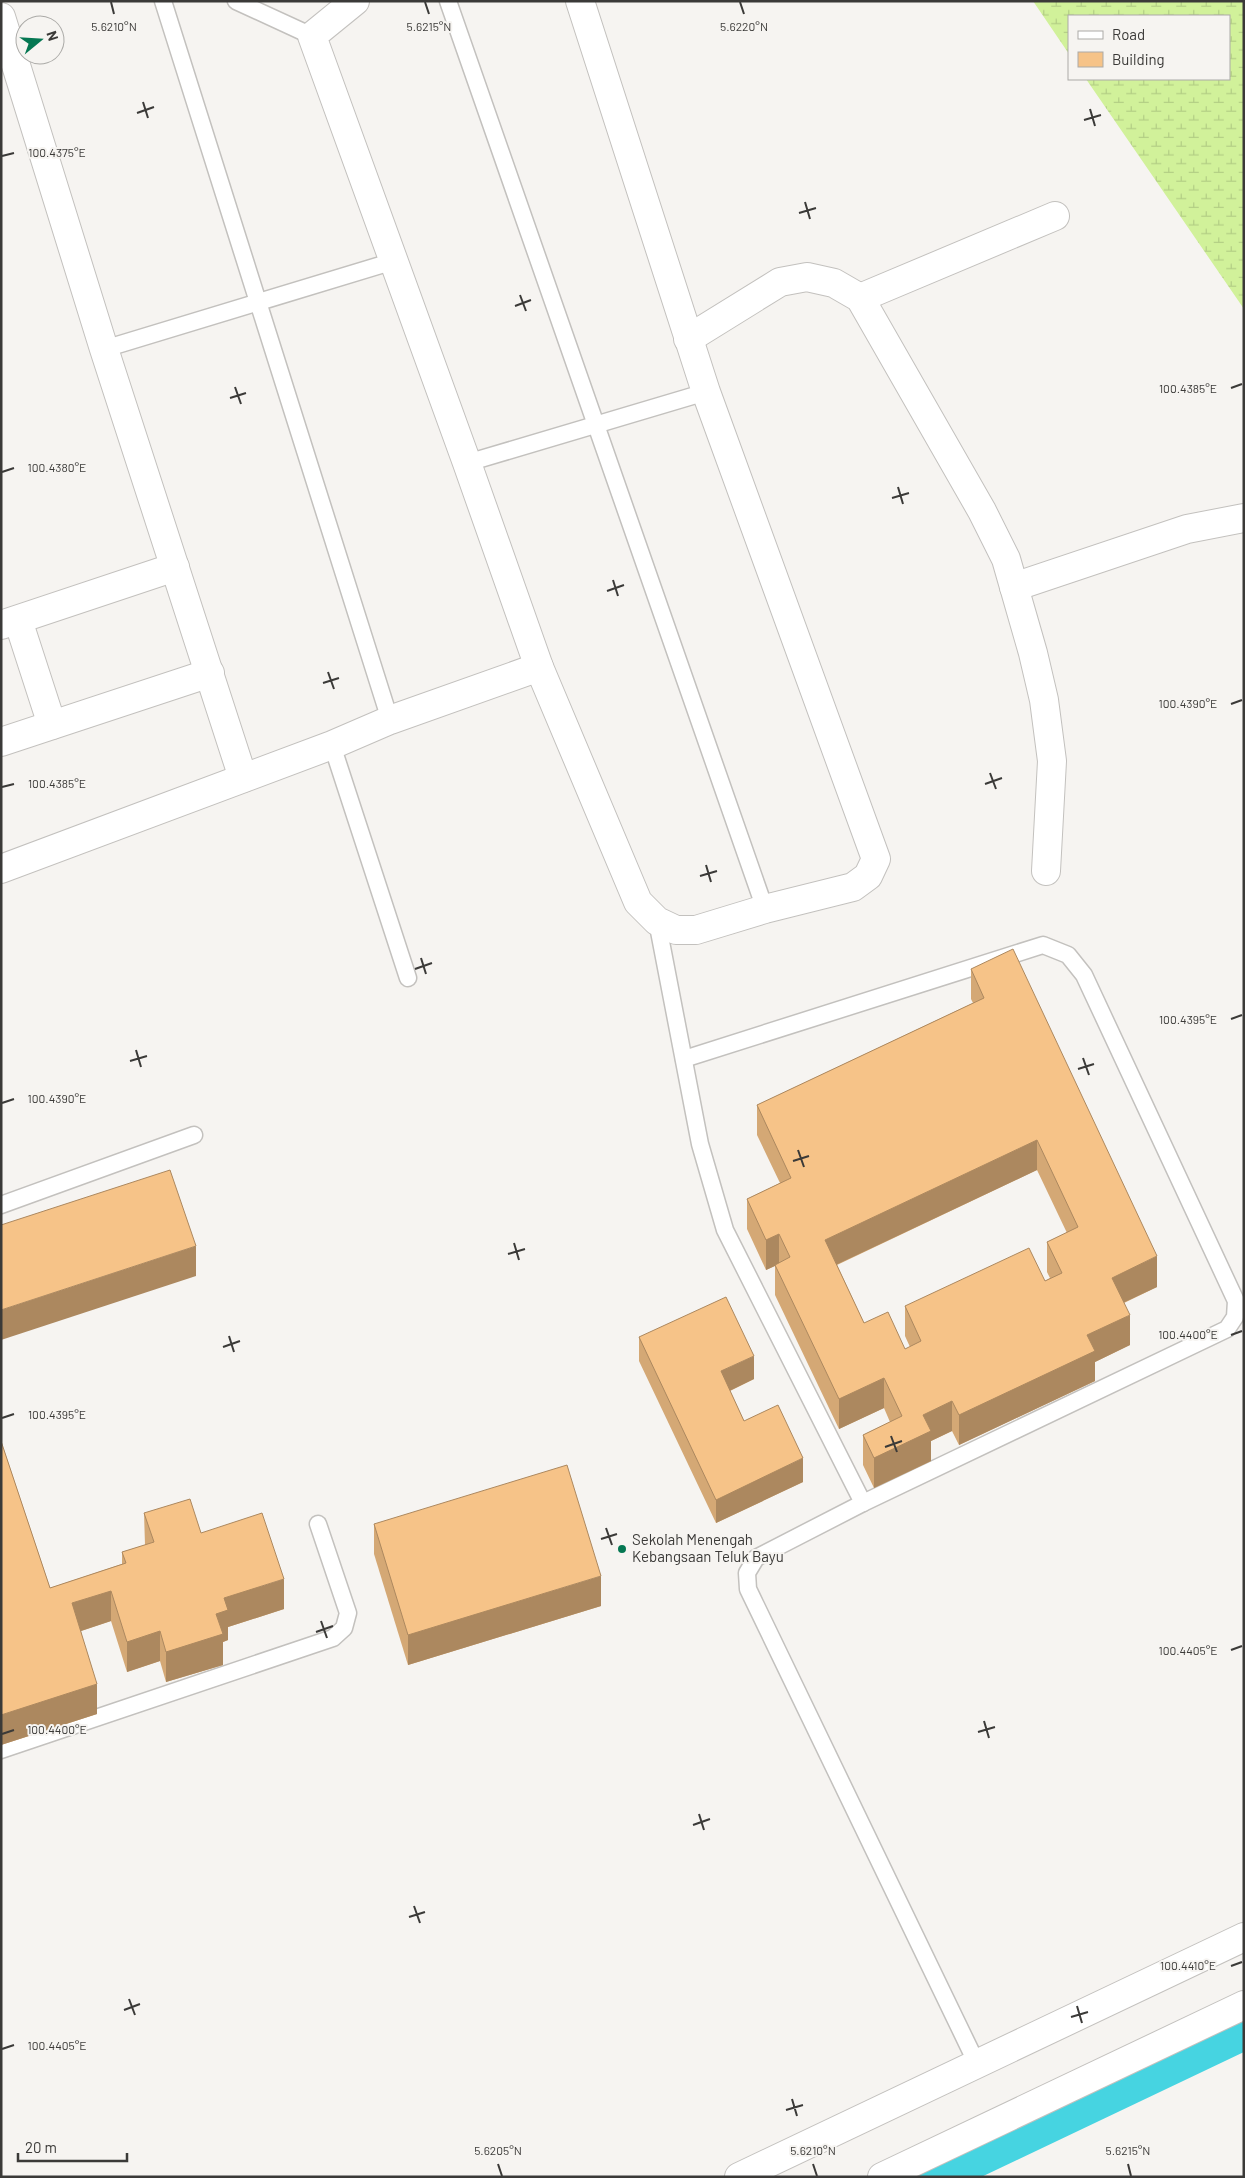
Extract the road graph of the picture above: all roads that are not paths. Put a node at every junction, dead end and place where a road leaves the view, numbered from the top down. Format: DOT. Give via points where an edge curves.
graph roads {
  1 [pos="163,1"];
  2 [pos="236,1"];
  3 [pos="355,1"];
  4 [pos="448,1"];
  5 [pos="580,1"];
  6 [pos="1,17"];
  7 [pos="312,36"];
  8 [pos="1055,216"];
  9 [pos="394,261"];
  10 [pos="860,298"];
  11 [pos="259,304"];
  12 [pos="688,339"];
  13 [pos="104,350"];
  14 [pos="706,392"];
  15 [pos="595,425"];
  16 [pos="468,463"];
  17 [pos="1244,518"];
  18 [pos="175,567"];
  19 [pos="1014,587"];
  20 [pos="10,622"];
  21 [pos="539,667"];
  22 [pos="210,673"];
  23 [pos="390,720"];
  24 [pos="52,725"];
  25 [pos="1,742"];
  26 [pos="332,745"];
  27 [pos="243,778"];
  28 [pos="1,869"];
  29 [pos="1046,871"];
  30 [pos="765,909"];
  31 [pos="657,921"];
  32 [pos="408,978"];
  33 [pos="684,1059"];
  34 [pos="194,1135"];
  35 [pos="1,1205"];
  36 [pos="863,1503"];
  37 [pos="318,1524"];
  38 [pos="1,1750"];
  39 [pos="1244,1937"];
  40 [pos="1244,2005"];
  41 [pos="977,2064"];
  42 [pos="739,2177"];
  43 [pos="882,2177"];
  1 -- 11 [label="lane"];
  2 -- 7 [label="lane"];
  3 -- 7 [label="street"];
  4 -- 15 [label="lane"];
  5 -- 12 [label="street"];
  6 -- 13 [label="street"];
  7 -- 9 [label="street"];
  8 -- 10 [label="street"];
  9 -- 11 [label="lane"];
  9 -- 16 [label="street"];
  10 -- 12 [label="street" via="834,283 807,277 780,282"];
  10 -- 19 [label="street" via="982,511 1006,559"];
  11 -- 13 [label="lane"];
  11 -- 23 [label="lane"];
  12 -- 14 [label="street"];
  13 -- 18 [label="street"];
  14 -- 15 [label="lane"];
  14 -- 30 [label="street" via="876,860 868,876 853,887"];
  15 -- 16 [label="lane"];
  15 -- 30 [label="lane"];
  16 -- 21 [label="street"];
  17 -- 19 [label="street" via="1187,529"];
  18 -- 20 [label="street"];
  18 -- 22 [label="street"];
  19 -- 29 [label="street" via="1044,700 1052,761"];
  20 -- 24 [label="street"];
  21 -- 23 [label="street"];
  21 -- 31 [label="street" via="638,902"];
  22 -- 24 [label="street"];
  22 -- 27 [label="street"];
  23 -- 26 [label="street"];
  24 -- 25 [label="street"];
  26 -- 27 [label="street"];
  26 -- 32 [label="lane"];
  27 -- 28 [label="street"];
  30 -- 31 [label="street" via="696,930 676,930"];
  31 -- 33 [label="lane"];
  33 -- 36 [label="lane" via="700,1144 725,1230"];
  33 -- 36 [label="lane" via="1043,945 1068,955 1084,975 1236,1301 1235,1317 1228,1329"];
  34 -- 35 [label="lane"];
  36 -- 41 [label="lane" via="756,1558 747,1573 748,1589"];
  37 -- 38 [label="lane" via="348,1612 344,1628 333,1638"];
  39 -- 41 [label="street"];
  40 -- 43 [label="street"];
  41 -- 42 [label="street"];
}
